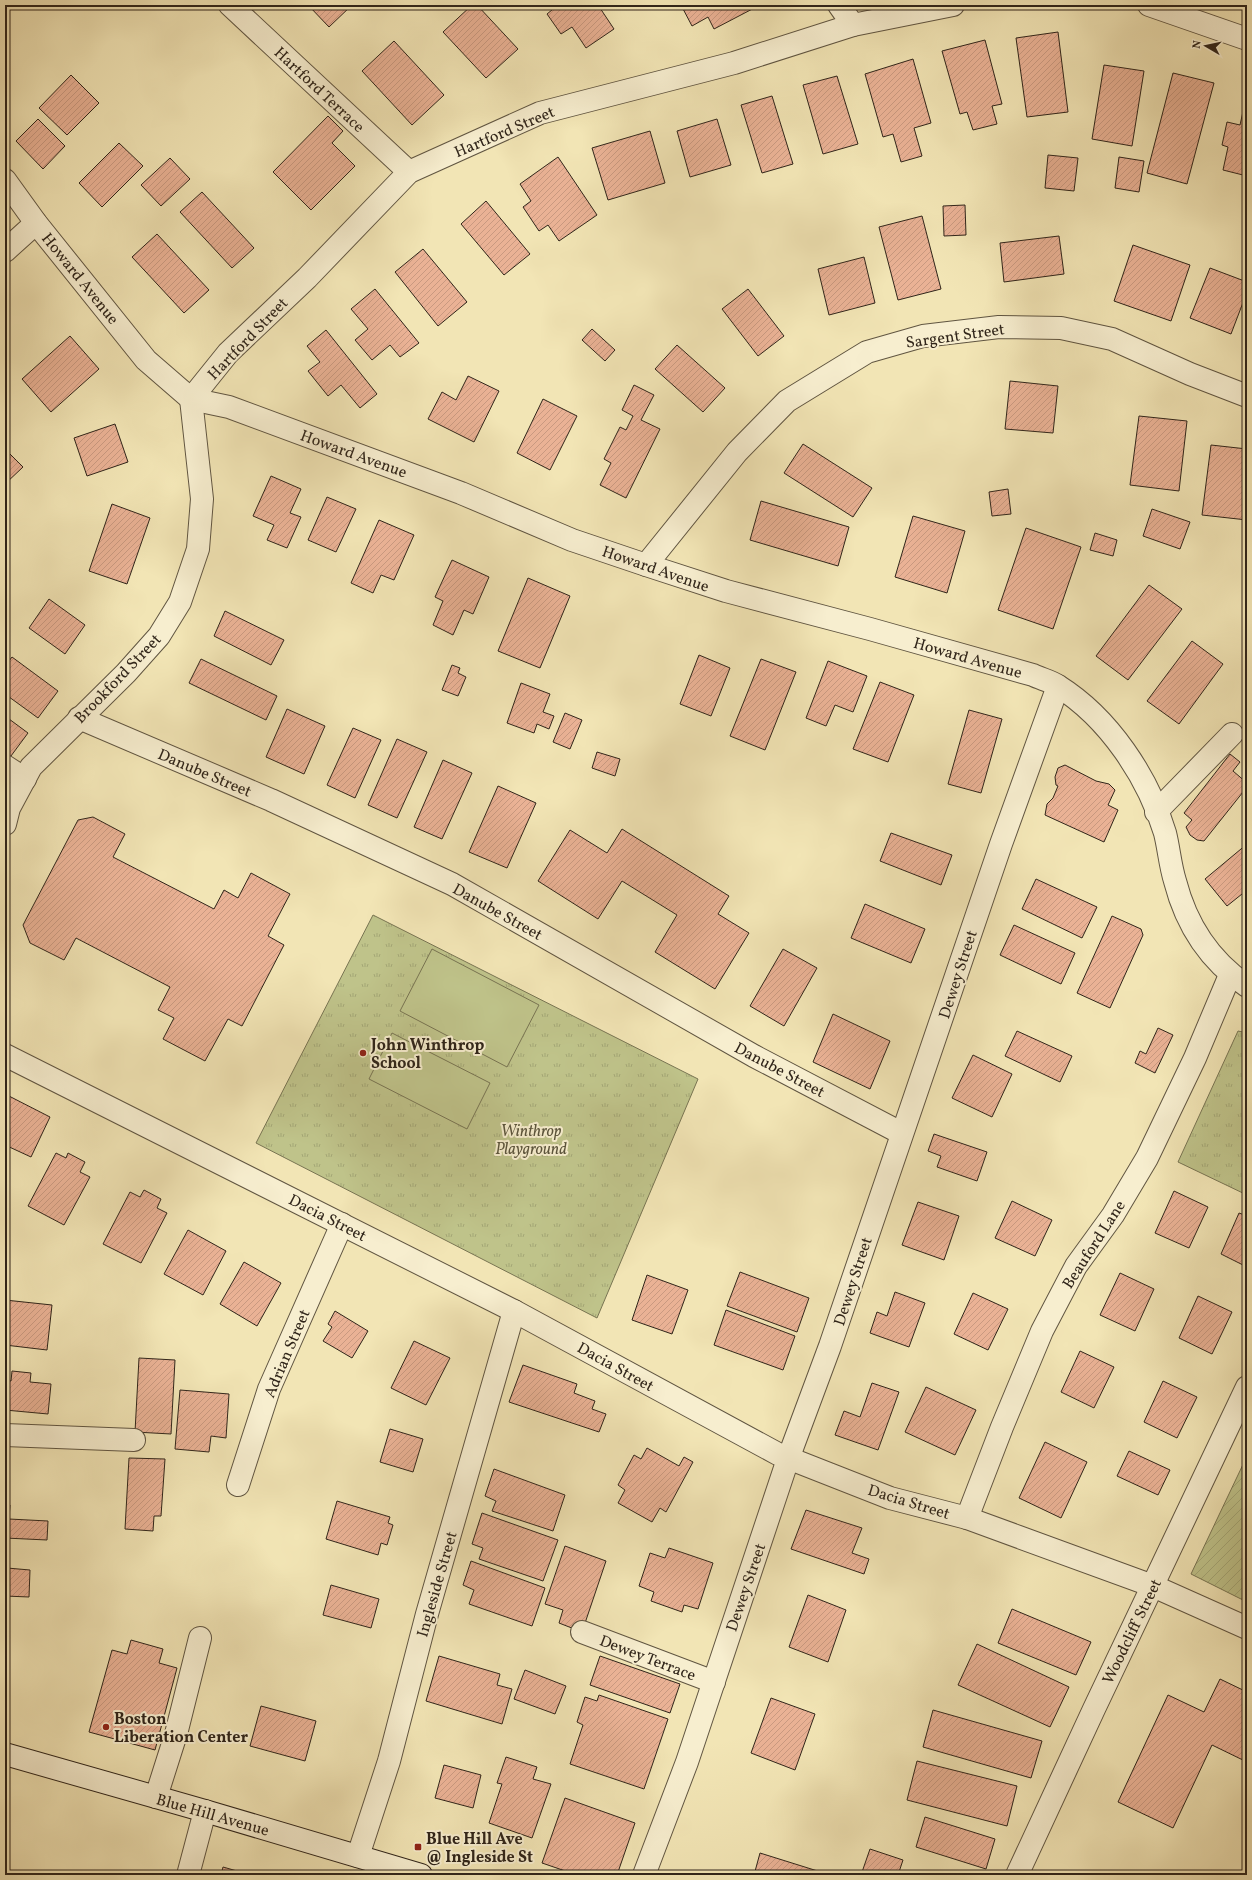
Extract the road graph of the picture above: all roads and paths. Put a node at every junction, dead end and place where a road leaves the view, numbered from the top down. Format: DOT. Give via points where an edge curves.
graph roads {
  1 [pos="230,5"];
  2 [pos="839,5"];
  3 [pos="953,5"];
  4 [pos="1149,5"];
  5 [pos="853,25"];
  6 [pos="1247,39"];
  7 [pos="409,172"];
  8 [pos="5,180"];
  9 [pos="36,222"];
  10 [pos="5,251"];
  11 [pos="1247,396"];
  12 [pos="191,399"];
  13 [pos="646,565"];
  14 [pos="1058,686"];
  15 [pos="79,718"];
  16 [pos="1232,734"];
  17 [pos="5,766"];
  18 [pos="25,780"];
  19 [pos="1156,812"];
  20 [pos="5,824"];
  21 [pos="1238,980"];
  22 [pos="5,1055"];
  23 [pos="901,1133"];
  24 [pos="342,1224"];
  25 [pos="514,1311"];
  26 [pos="1247,1387"];
  27 [pos="5,1435"];
  28 [pos="134,1440"];
  29 [pos="788,1459"];
  30 [pos="238,1485"];
  31 [pos="967,1518"];
  32 [pos="1153,1586"];
  33 [pos="1247,1628"];
  34 [pos="582,1632"];
  35 [pos="200,1638"];
  36 [pos="714,1682"];
  37 [pos="5,1754"];
  38 [pos="156,1797"];
  39 [pos="205,1811"];
  40 [pos="358,1856"];
  41 [pos="416,1874"];
  42 [pos="188,1875"];
  43 [pos="644,1875"];
  44 [pos="1017,1875"];
  1 -- 7 [label="street, Hartford Terrace"];
  2 -- 5 [label="street"];
  3 -- 5 [label="street, Hartford Street"];
  4 -- 6 [label="street"];
  5 -- 7 [label="street, Hartford Street" via="734,63 540,113"];
  7 -- 12 [label="street, Hartford Street" via="307,278 228,353"];
  8 -- 9 [label="street, Howard Avenue"];
  9 -- 10 [label="street"];
  9 -- 12 [label="street, Howard Avenue" via="146,360"];
  11 -- 13 [label="street, Sargent Street" via="1112,339 1061,328 999,327 923,336 867,352 787,401 737,452"];
  12 -- 13 [label="street, Howard Avenue" via="229,407 461,493 572,540"];
  12 -- 15 [label="street, Brookford Street" via="202,499 198,549 180,602 159,636 126,673"];
  13 -- 14 [label="street, Howard Avenue" via="726,592 1033,675"];
  14 -- 19 [label="street, Howard Avenue" via="1089,711 1121,745 1146,786"];
  14 -- 23 [label="street, Dewey Street"];
  15 -- 18 [label="street, Brookford Street" via="31,767"];
  15 -- 23 [label="street, Danube Street" via="271,800 452,884 754,1056"];
  16 -- 19 [label="street"];
  17 -- 18 [label="street"];
  18 -- 20 [label="street, Brookford Street" via="9,808"];
  19 -- 21 [label="street, Howard Avenue" via="1165,833 1175,882 1190,922 1204,946"];
  21 -- 31 [label="street, Beauford Lane" via="1195,1058 1147,1158 1113,1215 1076,1266 1042,1331"];
  22 -- 24 [label="street, Dacia Street"];
  23 -- 29 [label="street, Dewey Street" via="830,1346"];
  24 -- 25 [label="street, Dacia Street"];
  24 -- 30 [label="street, Adrian Street" via="268,1389"];
  25 -- 29 [label="street, Dacia Street"];
  25 -- 40 [label="street, Ingleside Street" via="427,1614 389,1761"];
  26 -- 32 [label="street, Woodcliff Street"];
  27 -- 28 [label="street"];
  29 -- 31 [label="street, Dacia Street" via="890,1498"];
  29 -- 36 [label="street, Dewey Street"];
  31 -- 32 [label="street, Dacia Street"];
  32 -- 33 [label="street, Dacia Street"];
  32 -- 44 [label="street, Woodcliff Street"];
  34 -- 36 [label="street, Dewey Terrace"];
  35 -- 38 [label="street" via="176,1734"];
  36 -- 43 [label="street, Dewey Street"];
  37 -- 38 [label="street, Blue Hill Avenue"];
  38 -- 39 [label="street, Blue Hill Avenue"];
  39 -- 40 [label="street, Blue Hill Avenue"];
  39 -- 42 [label="street"];
  40 -- 41 [label="street, Blue Hill Avenue"];
}
